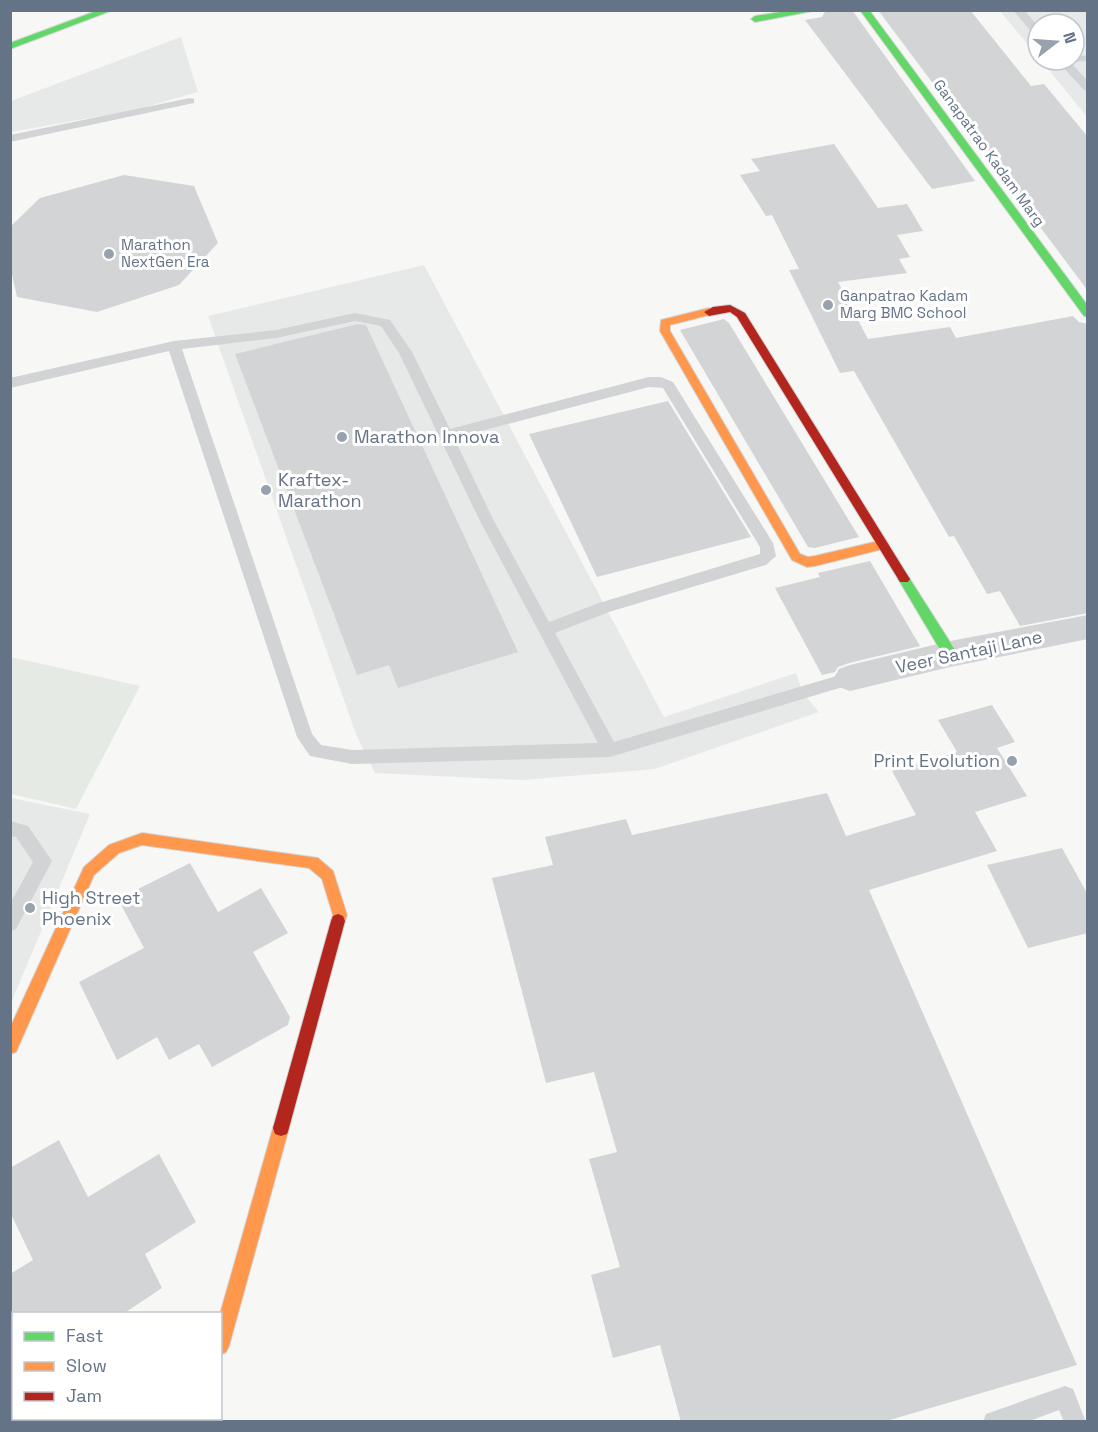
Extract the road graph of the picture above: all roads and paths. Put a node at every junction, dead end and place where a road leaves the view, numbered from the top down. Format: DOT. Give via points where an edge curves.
graph roads {
  1 [pos="109,10"];
  2 [pos="814,10"];
  3 [pos="864,10"];
  4 [pos="755,19"];
  5 [pos="10,46"];
  6 [pos="1077,72"];
  7 [pos="1088,88"];
  8 [pos="190,102"];
  9 [pos="10,139"];
  10 [pos="1088,314"];
  11 [pos="174,345"];
  12 [pos="10,383"];
  13 [pos="447,435"];
  14 [pos="883,545"];
  15 [pos="1088,627"];
  16 [pos="545,630"];
  17 [pos="950,654"];
  18 [pos="850,678"];
  19 [pos="610,750"];
  20 [pos="10,828"];
  21 [pos="10,923"];
  22 [pos="10,1047"];
  23 [pos="223,1331"];
  24 [pos="43,1420"];
  25 [pos="58,1422"];
  26 [pos="994,1422"];
  27 [pos="1075,1422"];
  1 -- 5 [label="street"];
  2 -- 4 [label="street"];
  3 -- 10 [label="street, Ganapatrao Kadam Marg"];
  6 -- 7 [label="lane"];
  8 -- 9 [label="lane"];
  11 -- 12 [label="lane"];
  11 -- 13 [label="lane" via="276,334 355,317 385,323 405,352"];
  11 -- 19 [label="lane" via="305,737 316,751 352,757"];
  13 -- 16 [label="lane"];
  13 -- 16 [label="lane" via="661,382 668,385 768,547 768,556 761,561 605,607"];
  14 -- 14 [label="street" via="741,315 724,308 665,323 665,331 796,557 815,561"];
  14 -- 17 [label="street"];
  15 -- 17 [label="street, Veer Santaji Lane"];
  16 -- 19 [label="lane"];
  17 -- 18 [label="street, Veer Santaji Lane"];
  18 -- 19 [label="lane"];
  20 -- 21 [label="lane" via="22,831 43,861"];
  22 -- 23 [label="street" via="89,871 114,849 142,839 313,862 328,875 340,915"];
  24 -- 25 [label="street"];
  26 -- 27 [label="lane" via="1065,1397"];
}
